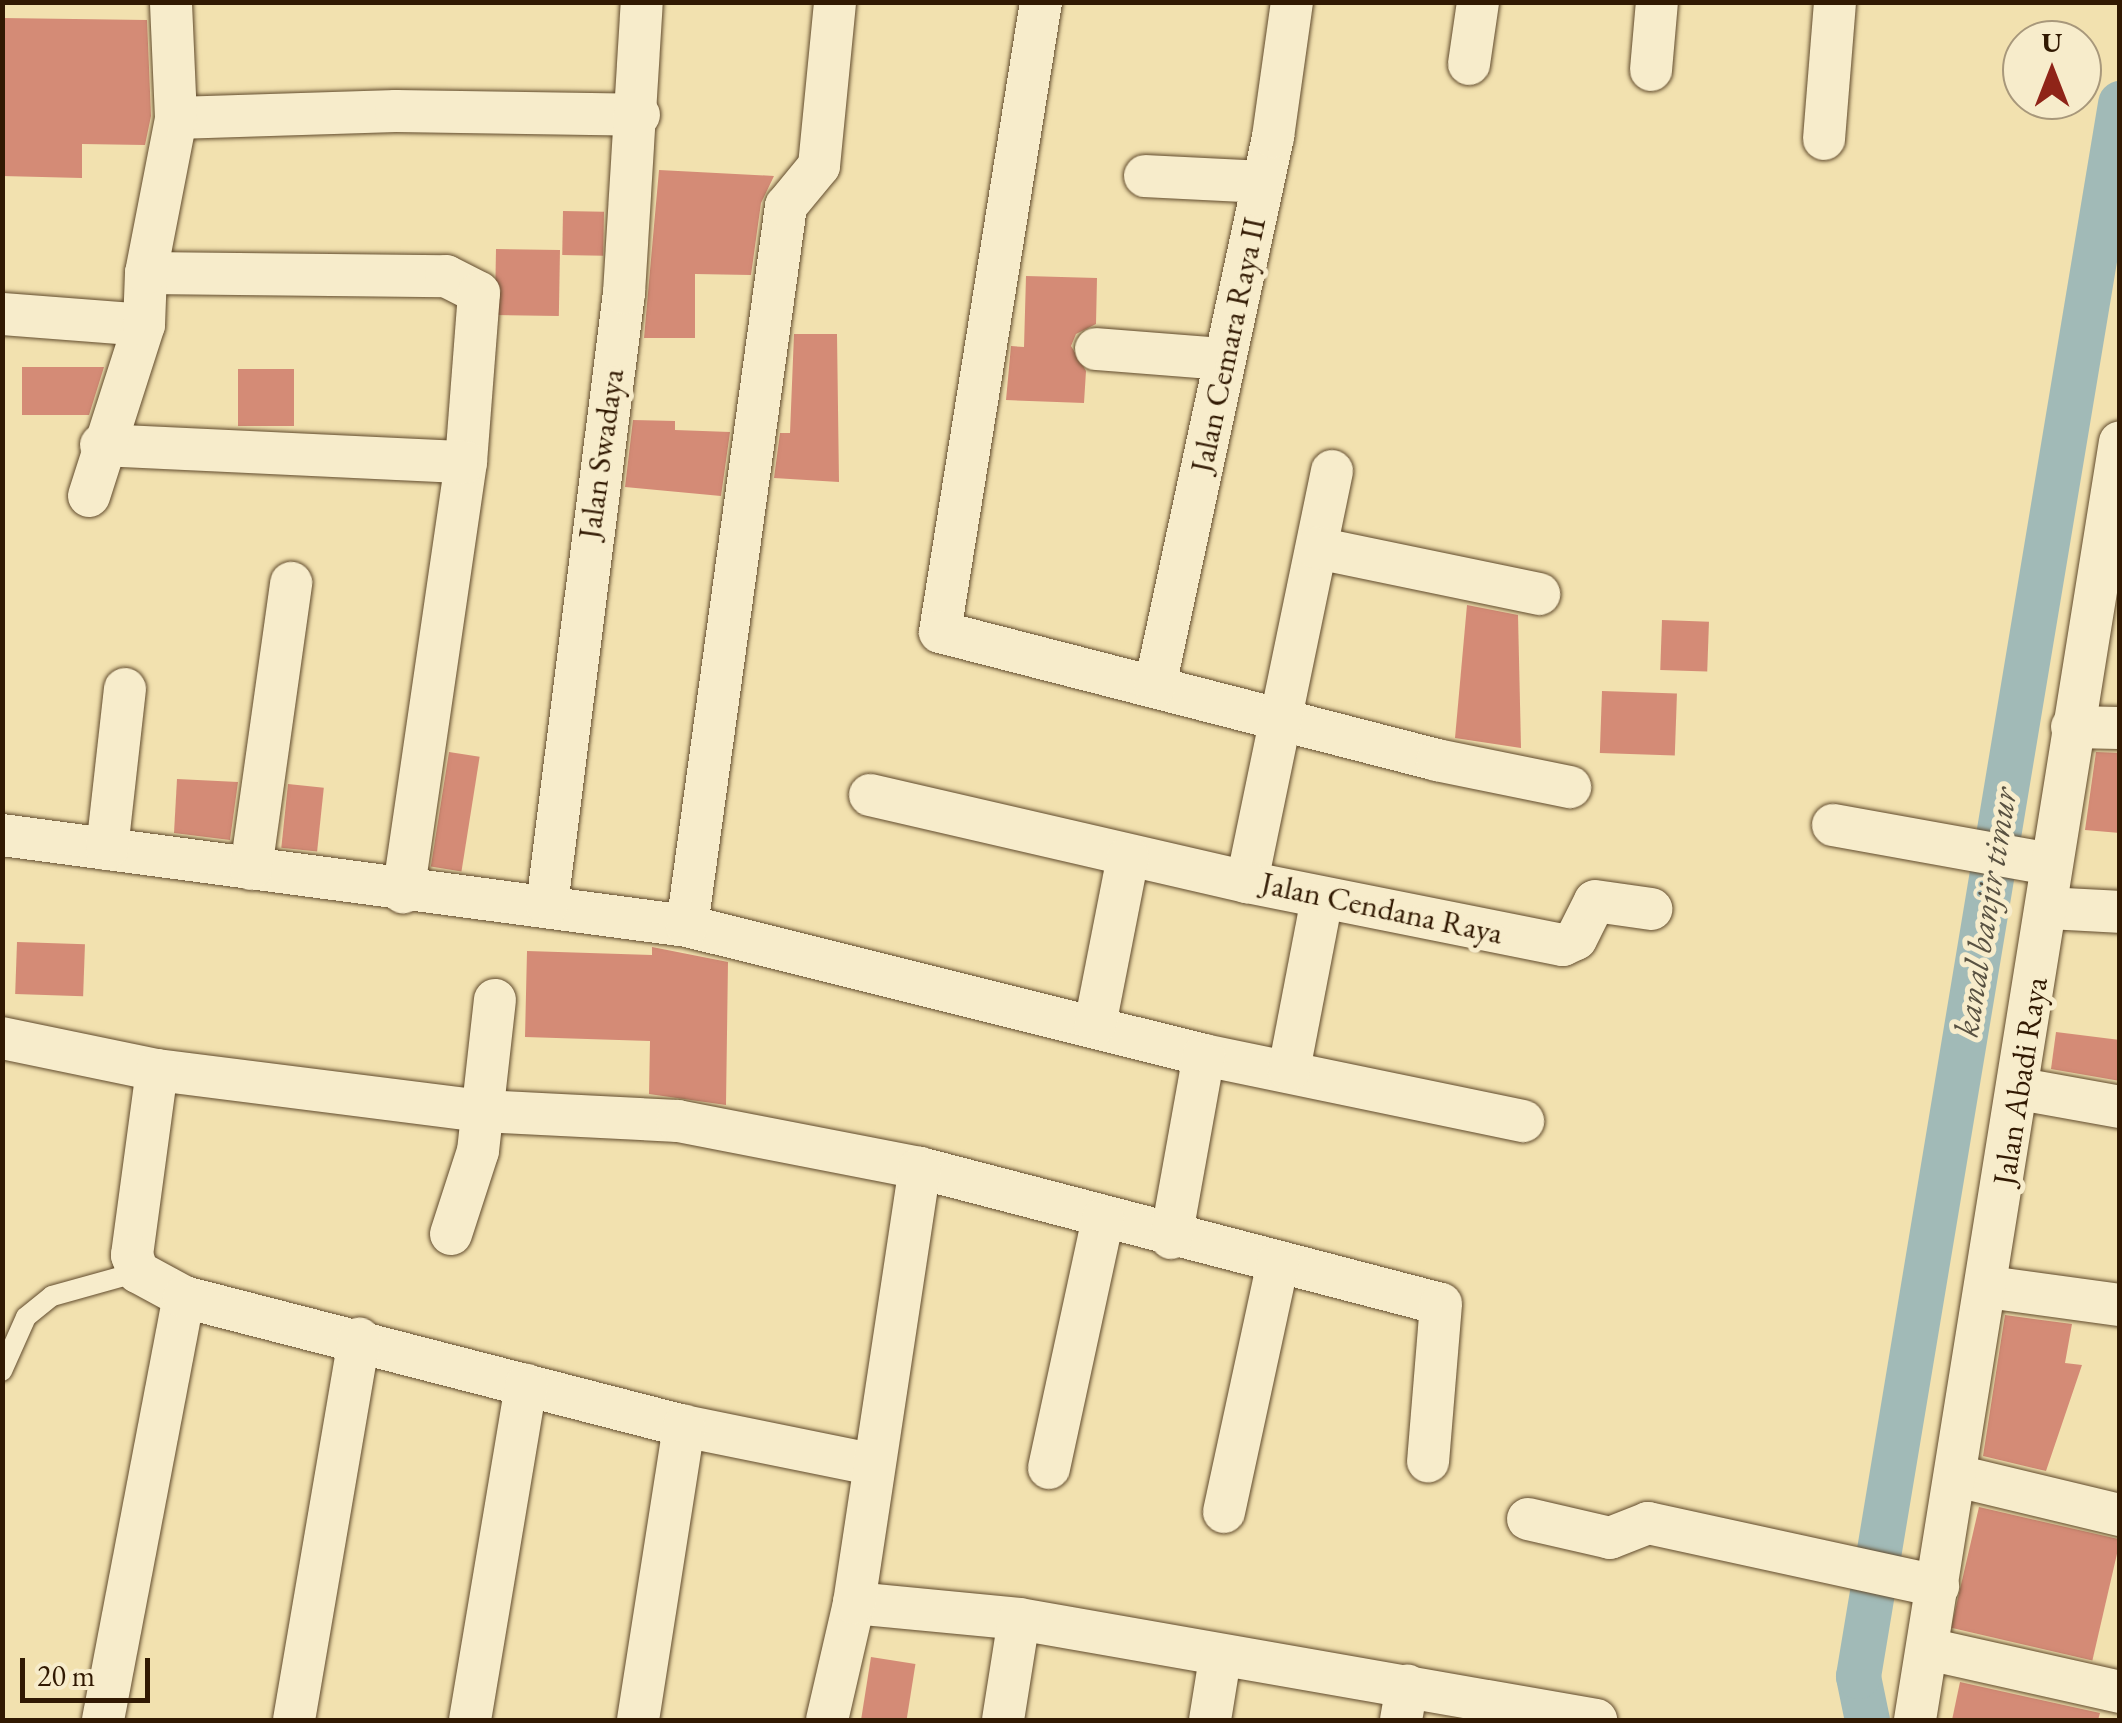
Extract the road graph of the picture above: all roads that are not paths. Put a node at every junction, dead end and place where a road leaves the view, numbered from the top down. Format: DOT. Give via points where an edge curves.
graph roads {
  1 [pos="171,2"];
  2 [pos="642,2"];
  3 [pos="835,2"];
  4 [pos="1041,2"];
  5 [pos="1292,2"];
  6 [pos="1478,2"];
  7 [pos="1657,2"];
  8 [pos="1835,2"];
  9 [pos="1469,64"];
  10 [pos="1651,70"];
  11 [pos="639,115"];
  12 [pos="176,118"];
  13 [pos="1824,139"];
  14 [pos="1145,176"];
  15 [pos="1262,182"];
  16 [pos="146,273"];
  17 [pos="2,314"];
  18 [pos="144,324"];
  19 [pos="1096,350"];
  20 [pos="1224,360"];
  21 [pos="2120,442"];
  22 [pos="101,445"];
  23 [pos="466,462"];
  24 [pos="1332,471"];
  25 [pos="90,496"];
  26 [pos="1318,548"];
  27 [pos="291,583"];
  28 [pos="1539,594"];
  29 [pos="1155,686"];
  30 [pos="125,689"];
  31 [pos="1279,718"];
  32 [pos="2072,727"];
  33 [pos="2120,728"];
  34 [pos="1570,787"];
  35 [pos="870,795"];
  36 [pos="1833,824"];
  37 [pos="2,835"];
  38 [pos="106,850"];
  39 [pos="1128,856"];
  40 [pos="2030,862"];
  41 [pos="250,869"];
  42 [pos="1247,882"];
  43 [pos="403,892"];
  44 [pos="1322,899"];
  45 [pos="547,905"];
  46 [pos="1651,908"];
  47 [pos="2046,908"];
  48 [pos="2120,912"];
  49 [pos="688,926"];
  50 [pos="495,1000"];
  51 [pos="1095,1024"];
  52 [pos="2,1038"];
  53 [pos="1204,1054"];
  54 [pos="157,1070"];
  55 [pos="1289,1070"];
  56 [pos="2020,1090"];
  57 [pos="2120,1107"];
  58 [pos="482,1111"];
  59 [pos="1523,1122"];
  60 [pos="920,1168"];
  61 [pos="1103,1219"];
  62 [pos="451,1234"];
  63 [pos="1171,1238"];
  64 [pos="1278,1262"];
  65 [pos="138,1272"];
  66 [pos="1988,1288"];
  67 [pos="184,1298"];
  68 [pos="2120,1304"];
  69 [pos="359,1339"];
  70 [pos="2,1371"];
  71 [pos="526,1385"];
  72 [pos="684,1426"];
  73 [pos="1428,1461"];
  74 [pos="870,1464"];
  75 [pos="1049,1468"];
  76 [pos="1957,1476"];
  77 [pos="1224,1512"];
  78 [pos="2120,1514"];
  79 [pos="1528,1519"];
  80 [pos="1923,1583"];
  81 [pos="854,1603"];
  82 [pos="1019,1619"];
  83 [pos="1928,1649"];
  84 [pos="1220,1658"];
  85 [pos="2120,1692"];
  86 [pos="1404,1703"];
  87 [pos="1585,1719"];
  88 [pos="104,1720"];
  89 [pos="294,1720"];
  90 [pos="470,1720"];
  91 [pos="638,1720"];
  92 [pos="827,1720"];
  93 [pos="1004,1720"];
  94 [pos="1210,1720"];
  95 [pos="1916,1720"];
  1 -- 12 [label="street"];
  2 -- 11 [label="street, Jalan Swadaya"];
  3 -- 49 [label="street" via="818,166 786,206"];
  4 -- 29 [label="street" via="979,416 938,621 950,638"];
  5 -- 15 [label="street, Jalan Cemara Raya II"];
  6 -- 9 [label="street"];
  7 -- 10 [label="street"];
  8 -- 13 [label="street"];
  11 -- 12 [label="street" via="396,111"];
  11 -- 45 [label="street, Jalan Swadaya" via="624,292"];
  12 -- 16 [label="street"];
  14 -- 15 [label="street"];
  15 -- 20 [label="street, Jalan Cemara Raya II"];
  16 -- 18 [label="street"];
  16 -- 23 [label="street" via="465,281 478,292 481,310"];
  17 -- 18 [label="street"];
  18 -- 22 [label="street"];
  19 -- 20 [label="street"];
  20 -- 29 [label="street, Jalan Cemara Raya II"];
  21 -- 32 [label="street, Jalan Abadi Raya"];
  22 -- 23 [label="street"];
  22 -- 25 [label="street"];
  23 -- 43 [label="street"];
  24 -- 26 [label="street, Jalan Cendana Raya"];
  26 -- 28 [label="street"];
  26 -- 31 [label="street, Jalan Cendana Raya"];
  27 -- 41 [label="street"];
  29 -- 31 [label="street"];
  30 -- 38 [label="street"];
  31 -- 34 [label="street"];
  31 -- 42 [label="street, Jalan Cendana Raya"];
  32 -- 33 [label="street"];
  32 -- 40 [label="street, Jalan Abadi Raya"];
  35 -- 39 [label="street"];
  36 -- 40 [label="street"];
  37 -- 38 [label="street"];
  38 -- 41 [label="street"];
  39 -- 42 [label="street"];
  39 -- 51 [label="street"];
  40 -- 47 [label="street, Jalan Abadi Raya"];
  41 -- 43 [label="street"];
  42 -- 44 [label="street, Jalan Cendana Raya"];
  43 -- 45 [label="street"];
  44 -- 46 [label="street, Jalan Cendana Raya" via="1563,945 1576,939 1595,901"];
  44 -- 55 [label="street"];
  45 -- 49 [label="street"];
  47 -- 48 [label="street"];
  47 -- 56 [label="street, Jalan Abadi Raya"];
  49 -- 51 [label="street"];
  50 -- 58 [label="street"];
  51 -- 53 [label="street"];
  52 -- 54 [label="street"];
  53 -- 55 [label="street"];
  53 -- 63 [label="street"];
  54 -- 58 [label="street"];
  54 -- 65 [label="street" via="132,1232"];
  55 -- 59 [label="street"];
  56 -- 57 [label="street"];
  56 -- 66 [label="street, Jalan Abadi Raya"];
  58 -- 60 [label="street" via="678,1121"];
  58 -- 62 [label="street" via="472,1184"];
  60 -- 61 [label="street"];
  60 -- 74 [label="street"];
  61 -- 63 [label="street"];
  61 -- 75 [label="street"];
  63 -- 64 [label="street"];
  64 -- 73 [label="street" via="1441,1304"];
  64 -- 77 [label="street"];
  65 -- 67 [label="street"];
  65 -- 70 [label="lane" via="52,1296 26,1316"];
  66 -- 68 [label="street"];
  66 -- 76 [label="street, Jalan Abadi Raya"];
  67 -- 69 [label="street"];
  67 -- 88 [label="street"];
  69 -- 71 [label="street"];
  69 -- 89 [label="street"];
  71 -- 72 [label="street"];
  71 -- 90 [label="street"];
  72 -- 74 [label="street"];
  72 -- 91 [label="street"];
  74 -- 81 [label="street"];
  76 -- 78 [label="street"];
  76 -- 80 [label="street, Jalan Abadi Raya"];
  79 -- 80 [label="street" via="1610,1538 1648,1523"];
  80 -- 83 [label="street, Jalan Abadi Raya"];
  81 -- 82 [label="street"];
  81 -- 92 [label="street"];
  82 -- 84 [label="street"];
  82 -- 93 [label="street"];
  83 -- 85 [label="street"];
  83 -- 95 [label="street, Jalan Abadi Raya"];
  84 -- 86 [label="street"];
  84 -- 94 [label="street"];
  86 -- 87 [label="street"];
}
